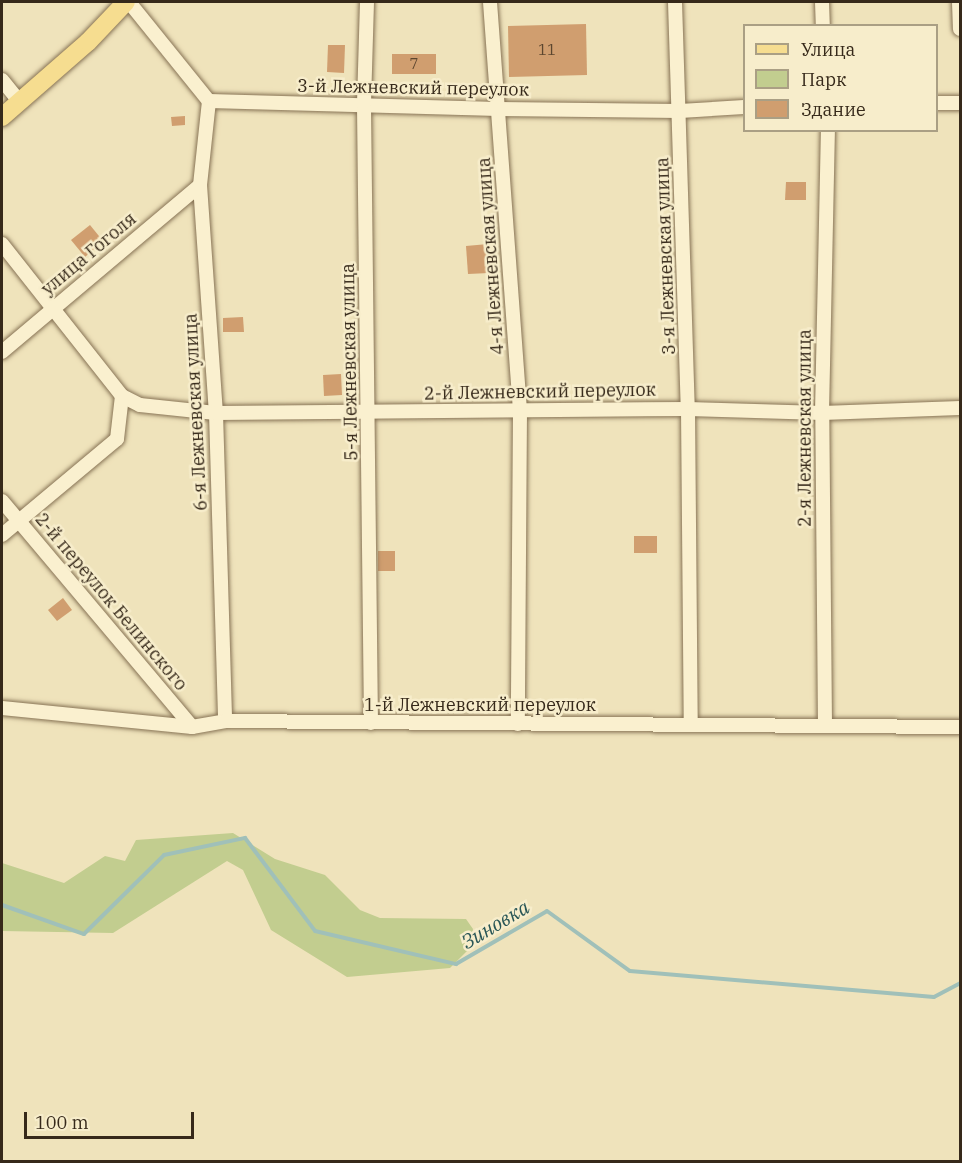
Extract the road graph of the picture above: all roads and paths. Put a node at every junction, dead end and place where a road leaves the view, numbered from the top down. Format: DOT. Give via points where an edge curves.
graph roads {
  1 [pos="127,2"];
  2 [pos="367,2"];
  3 [pos="490,2"];
  4 [pos="675,2"];
  5 [pos="822,2"];
  6 [pos="959,2"];
  7 [pos="823,24"];
  8 [pos="960,29"];
  9 [pos="2,80"];
  10 [pos="19,101"];
  11 [pos="209,101"];
  12 [pos="938,103"];
  13 [pos="960,104"];
  14 [pos="364,106"];
  15 [pos="743,107"];
  16 [pos="498,109"];
  17 [pos="680,111"];
  18 [pos="2,117"];
  19 [pos="828,132"];
  20 [pos="200,185"];
  21 [pos="2,244"];
  22 [pos="55,306"];
  23 [pos="2,352"];
  24 [pos="122,396"];
  25 [pos="960,408"];
  26 [pos="688,409"];
  27 [pos="520,410"];
  28 [pos="369,412"];
  29 [pos="216,413"];
  30 [pos="822,413"];
  31 [pos="2,501"];
  32 [pos="19,520"];
  33 [pos="2,535"];
  34 [pos="2,708"];
  35 [pos="225,721"];
  36 [pos="371,723"];
  37 [pos="518,724"];
  38 [pos="691,725"];
  39 [pos="825,726"];
  40 [pos="192,727"];
  41 [pos="960,727"];
  1 -- 10 [label="main road" via="88,42"];
  1 -- 11 [label="street"];
  2 -- 14 [label="street, 5-я Лежневская улица"];
  3 -- 16 [label="street, 4-я Лежневская улица"];
  4 -- 17 [label="street, 3-я Лежневская улица"];
  5 -- 7 [label="street"];
  6 -- 8 [label="street"];
  9 -- 10 [label="street"];
  10 -- 18 [label="main road"];
  11 -- 14 [label="street, 3-й Лежневский переулок"];
  11 -- 20 [label="street, 6-я Лежневская улица"];
  12 -- 13 [label="street"];
  14 -- 16 [label="street, 3-й Лежневский переулок"];
  14 -- 28 [label="street, 5-я Лежневская улица"];
  15 -- 17 [label="street, 3-й Лежневский переулок"];
  16 -- 17 [label="street, 3-й Лежневский переулок"];
  16 -- 27 [label="street, 4-я Лежневская улица"];
  17 -- 26 [label="street, 3-я Лежневская улица"];
  19 -- 30 [label="street, 2-я Лежневская улица"];
  20 -- 22 [label="street, улица Гоголя"];
  20 -- 29 [label="street, 6-я Лежневская улица"];
  21 -- 22 [label="street"];
  22 -- 23 [label="street, улица Гоголя"];
  22 -- 24 [label="street"];
  24 -- 29 [label="street, 2-й Лежневский переулок" via="141,405"];
  24 -- 32 [label="street" via="117,439"];
  25 -- 30 [label="street, 2-й Лежневский переулок"];
  26 -- 27 [label="street, 2-й Лежневский переулок"];
  26 -- 30 [label="street, 2-й Лежневский переулок"];
  26 -- 38 [label="street, 3-я Лежневская улица"];
  27 -- 28 [label="street, 2-й Лежневский переулок"];
  27 -- 37 [label="street, 4-я Лежневская улица"];
  28 -- 29 [label="street, 2-й Лежневский переулок"];
  28 -- 36 [label="street, 5-я Лежневская улица"];
  29 -- 35 [label="street, 6-я Лежневская улица"];
  30 -- 39 [label="street, 2-я Лежневская улица"];
  31 -- 32 [label="street, 2-й переулок Белинского"];
  32 -- 33 [label="street"];
  32 -- 40 [label="street, 2-й переулок Белинского"];
  34 -- 40 [label="street, 1-й Лежневский переулок"];
  35 -- 36 [label="street, 1-й Лежневский переулок"];
  35 -- 40 [label="street, 1-й Лежневский переулок"];
  36 -- 37 [label="street, 1-й Лежневский переулок"];
  37 -- 38 [label="street, 1-й Лежневский переулок"];
  38 -- 39 [label="street, 1-й Лежневский переулок"];
  39 -- 41 [label="street, 1-й Лежневский переулок"];
}
